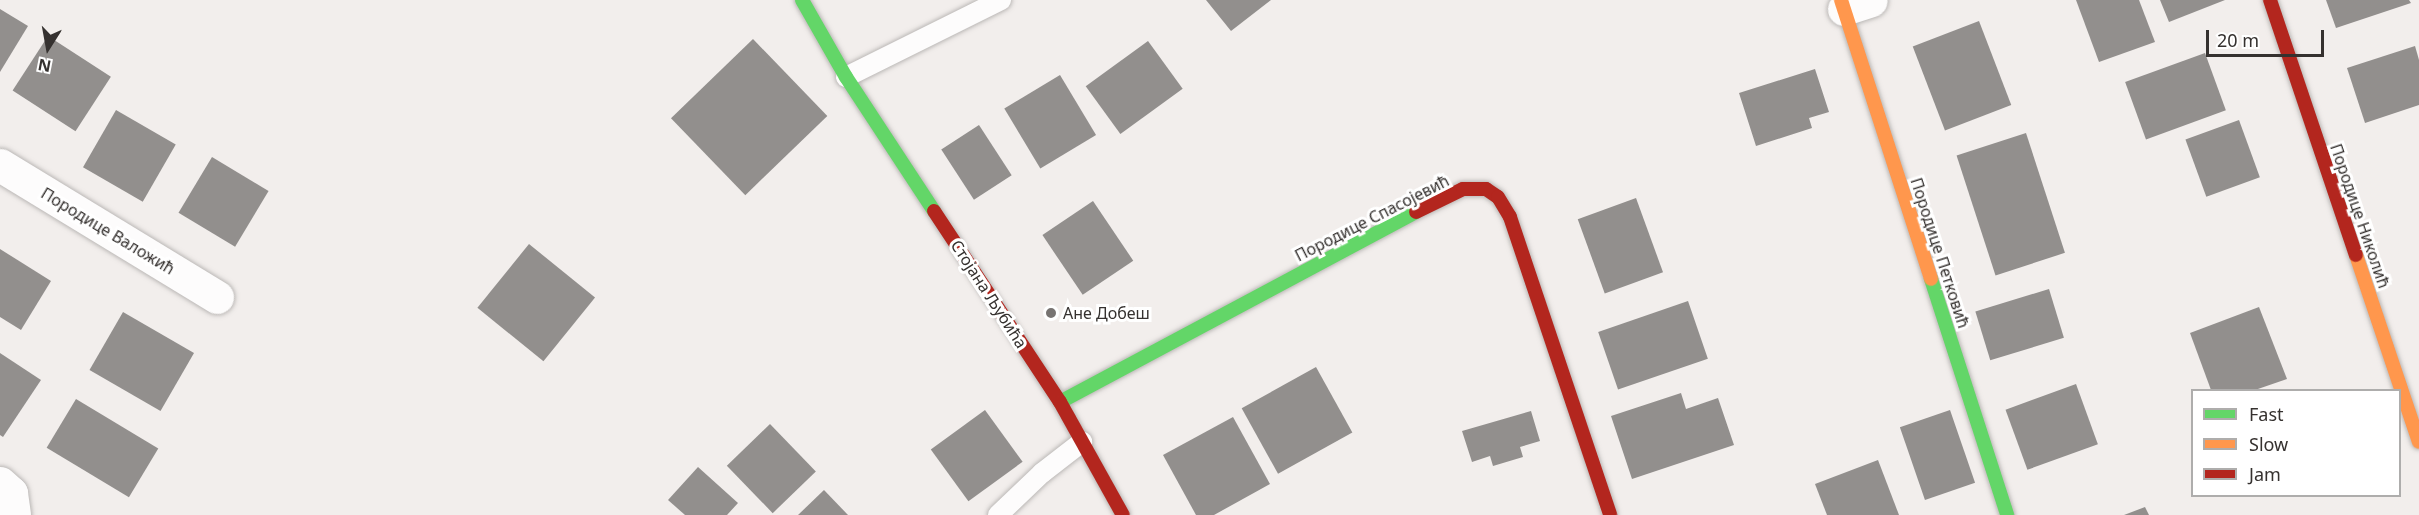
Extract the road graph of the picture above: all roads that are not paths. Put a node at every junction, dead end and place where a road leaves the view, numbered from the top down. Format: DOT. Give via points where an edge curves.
graph roads {
  1 [pos="802,0"];
  2 [pos="1001,0"];
  3 [pos="2270,0"];
  4 [pos="1852,3"];
  5 [pos="846,77"];
  6 [pos="0,165"];
  7 [pos="217,297"];
  8 [pos="1060,402"];
  9 [pos="1082,442"];
  10 [pos="2419,442"];
  11 [pos="0,483"];
  12 [pos="14,515"];
  13 [pos="998,515"];
  14 [pos="1123,515"];
  15 [pos="1610,515"];
  16 [pos="2007,515"];
  1 -- 5 [label="street, Стојана Љубића"];
  2 -- 5 [label="lane"];
  3 -- 10 [label="street, Породице Николић"];
  4 -- 16 [label="street, Породице Петковић"];
  5 -- 8 [label="street, Стојана Љубића"];
  6 -- 7 [label="street, Породице Валожић"];
  8 -- 9 [label="street, Стојана Љубића"];
  8 -- 15 [label="street, Породице Спасојевић" via="1426,207 1463,189 1486,189 1498,197 1510,217"];
  9 -- 13 [label="lane"];
  9 -- 14 [label="street, Стојана Љубића"];
  11 -- 12 [label="street" via="11,493"];
}
